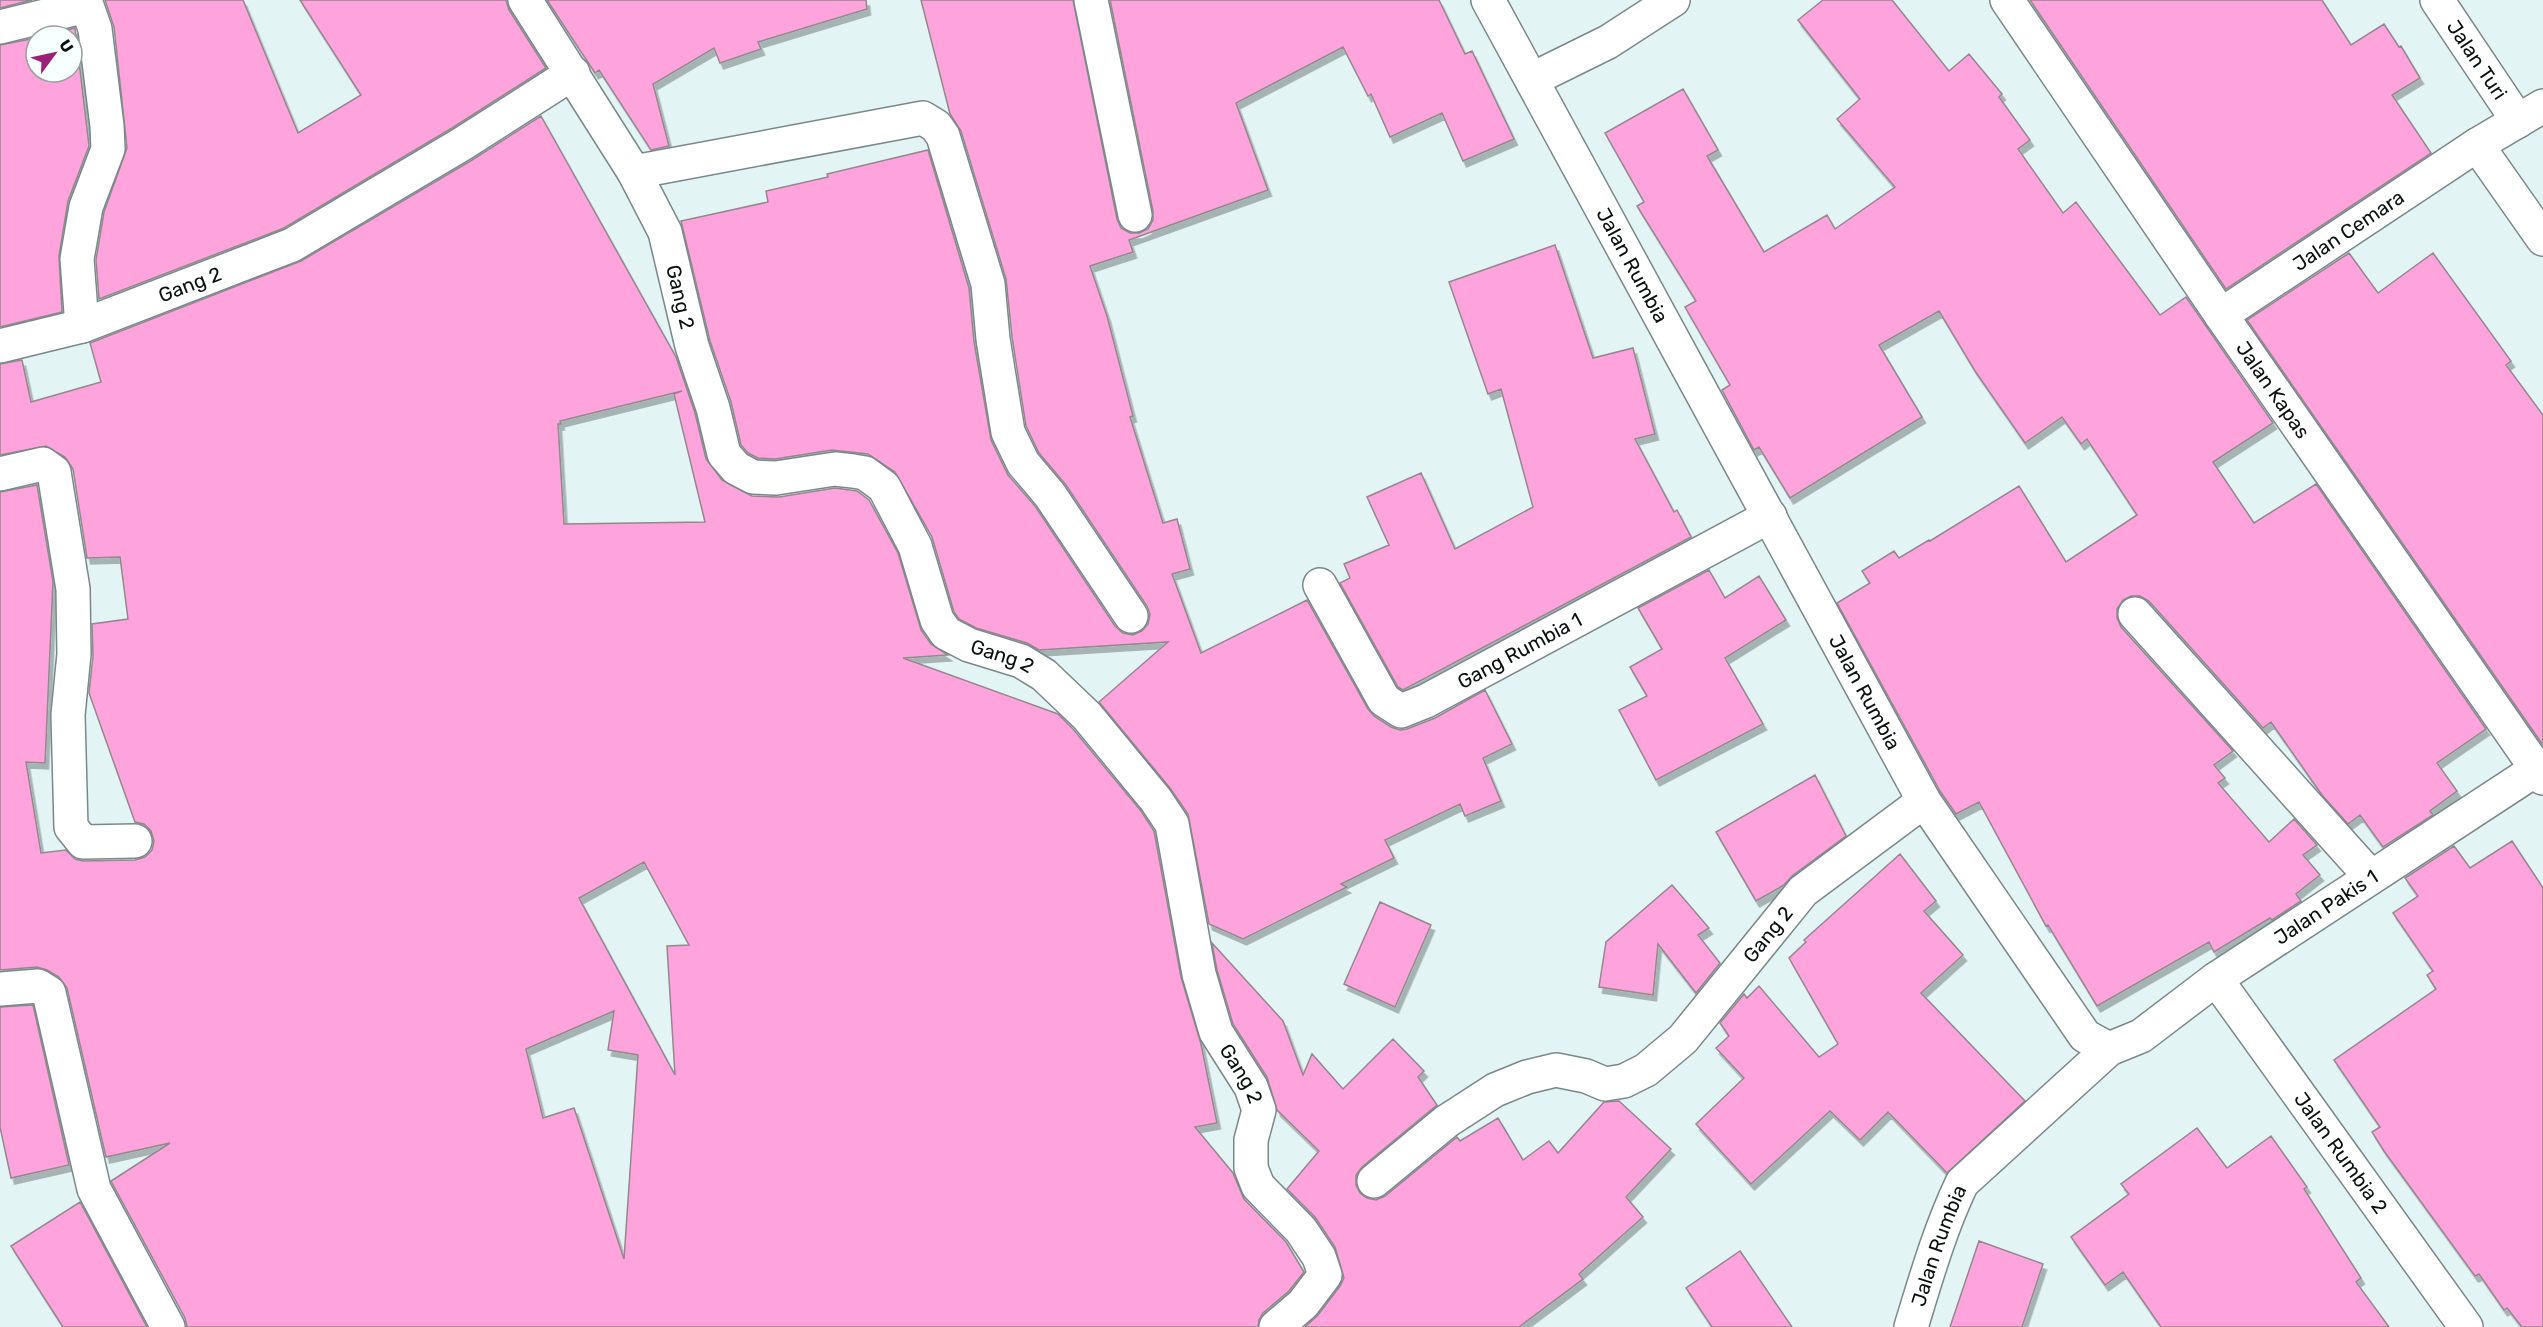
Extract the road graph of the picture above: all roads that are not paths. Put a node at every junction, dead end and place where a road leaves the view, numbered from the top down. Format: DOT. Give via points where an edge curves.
graph roads {
  1 [pos="525,0"];
  2 [pos="1091,0"];
  3 [pos="1488,0"];
  4 [pos="1673,0"];
  5 [pos="2007,0"];
  6 [pos="2437,0"];
  7 [pos="86,3"];
  8 [pos="0,27"];
  9 [pos="573,73"];
  10 [pos="1533,79"];
  11 [pos="2530,113"];
  12 [pos="2477,145"];
  13 [pos="634,172"];
  14 [pos="1135,215"];
  15 [pos="2543,239"];
  16 [pos="2221,315"];
  17 [pos="82,326"];
  18 [pos="0,346"];
  19 [pos="0,474"];
  20 [pos="1770,516"];
  21 [pos="1320,585"];
  22 [pos="2135,614"];
  23 [pos="1131,616"];
  24 [pos="2541,770"];
  25 [pos="1924,801"];
  26 [pos="135,841"];
  27 [pos="2371,877"];
  28 [pos="2216,979"];
  29 [pos="0,989"];
  30 [pos="2109,1049"];
  31 [pos="1374,1181"];
  32 [pos="168,1327"];
  33 [pos="1276,1327"];
  34 [pos="1911,1327"];
  35 [pos="2466,1327"];
  1 -- 9 [label="street, Gang 2"];
  2 -- 14 [label="street"];
  3 -- 10 [label="street, Jalan Rumbia"];
  4 -- 10 [label="street" via="1608,42"];
  5 -- 16 [label="street, Jalan Kapas"];
  6 -- 11 [label="street, Jalan Turi"];
  7 -- 8 [label="street"];
  7 -- 17 [label="street" via="95,28 108,149 86,207 77,259"];
  9 -- 13 [label="street, Gang 2"];
  9 -- 17 [label="street, Gang 2" via="292,245"];
  10 -- 20 [label="street, Jalan Rumbia"];
  11 -- 12 [label="street, Jalan Cemara"];
  12 -- 15 [label="street"];
  12 -- 16 [label="street, Jalan Cemara"];
  13 -- 23 [label="street" via="916,119 923,118 936,126 943,136 988,284 1008,432 1023,463 1050,495"];
  13 -- 33 [label="street, Gang 2" via="664,232 724,454 736,468 753,477 853,471 865,473 884,487 915,546 936,620 946,633 969,645 1021,661 1044,675 1087,716 1172,824 1199,974 1216,1032 1251,1087 1259,1110 1251,1140 1251,1168 1258,1186 1301,1230 1320,1257 1325,1275 1303,1304"];
  16 -- 24 [label="street, Jalan Kapas"];
  17 -- 18 [label="street, Gang 2"];
  19 -- 26 [label="street" via="43,464 54,472 73,589 74,654 68,715 71,827 83,842"];
  20 -- 21 [label="street, Gang Rumbia 1" via="1401,711 1384,700"];
  20 -- 25 [label="street, Jalan Rumbia"];
  22 -- 27 [label="street"];
  24 -- 27 [label="street, Jalan Pakis 1"];
  25 -- 30 [label="street, Jalan Rumbia" via="2085,1036"];
  25 -- 31 [label="street, Gang 2" via="1803,891 1683,1039 1646,1070 1624,1081 1605,1084 1557,1071 1527,1077 1495,1090 1447,1121"];
  27 -- 28 [label="street, Jalan Pakis 1"];
  28 -- 30 [label="street, Jalan Pakis 1" via="2141,1036"];
  28 -- 35 [label="street, Jalan Rumbia 2"];
  29 -- 32 [label="street" via="38,987 49,993 94,1189"];
  30 -- 34 [label="street, Jalan Rumbia" via="1962,1183"];
}
